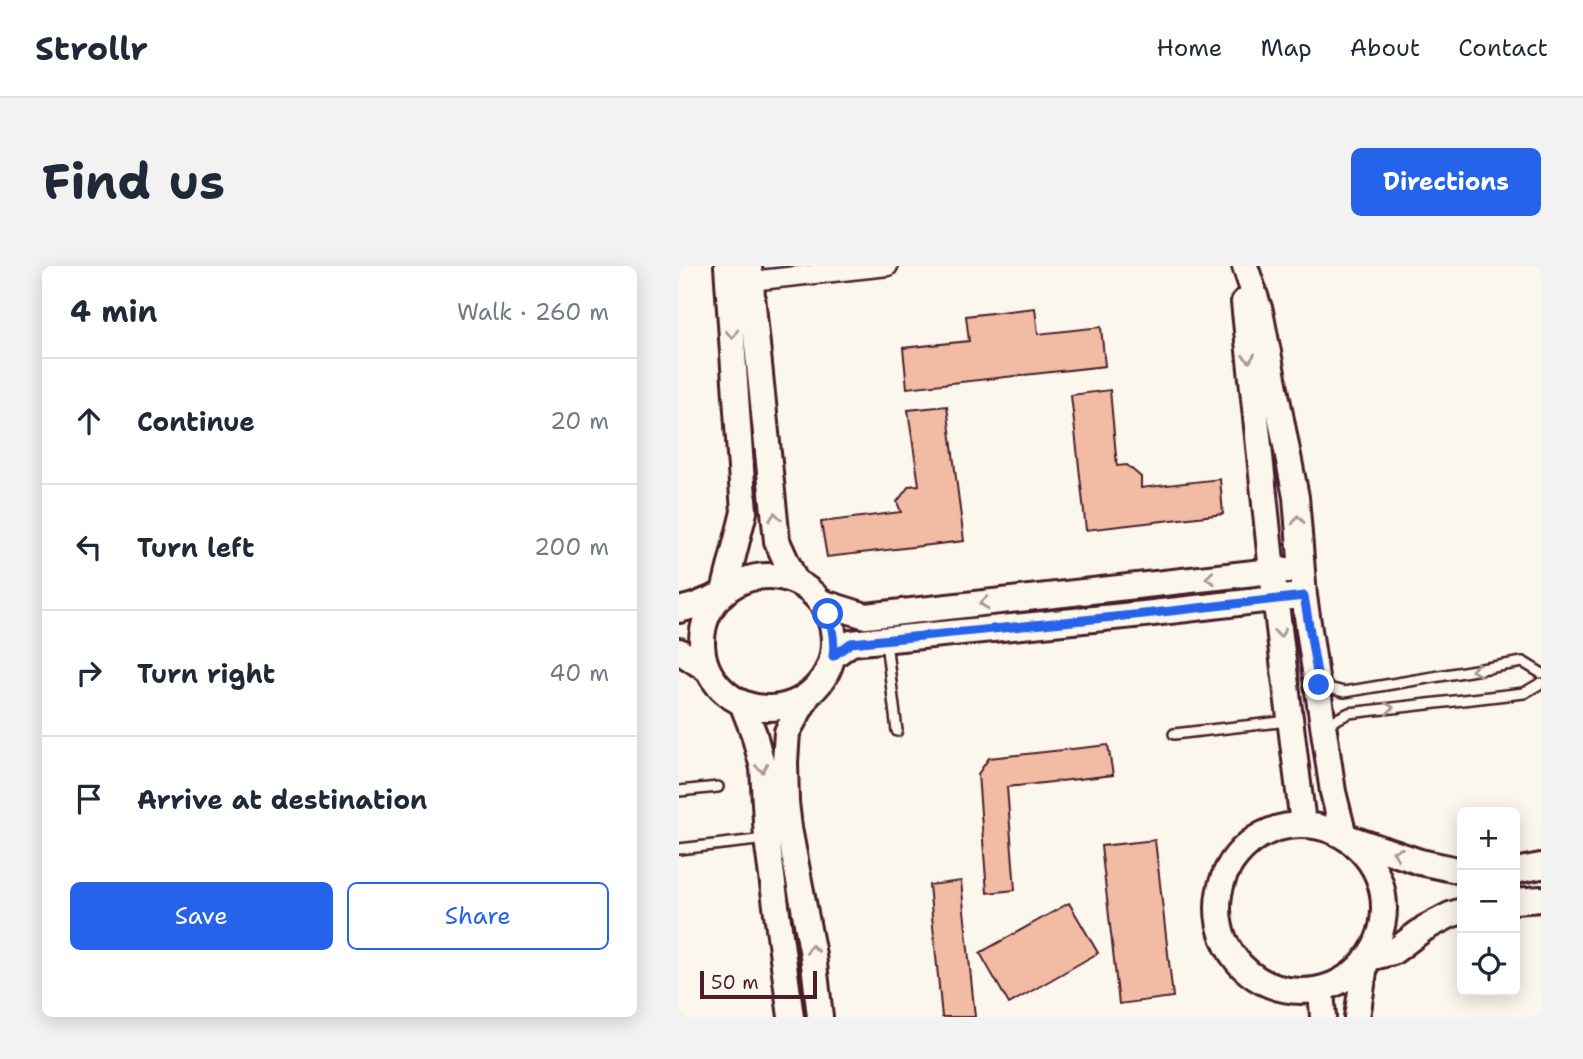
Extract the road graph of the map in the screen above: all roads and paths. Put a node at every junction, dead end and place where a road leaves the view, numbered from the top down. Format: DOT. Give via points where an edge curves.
graph roads {
  1 [pos="727,266"];
  2 [pos="888,266"];
  3 [pos="1245,266"];
  4 [pos="750,273"];
  5 [pos="1302,570"];
  6 [pos="1272,571"];
  7 [pos="795,581"];
  8 [pos="722,593"];
  9 [pos="1304,596"];
  10 [pos="1275,598"];
  11 [pos="821,602"];
  12 [pos="679,610"];
  13 [pos="885,640"];
  14 [pos="679,651"];
  15 [pos="833,656"];
  16 [pos="708,670"];
  17 [pos="1541,673"];
  18 [pos="1541,683"];
  19 [pos="1319,685"];
  20 [pos="808,695"];
  21 [pos="742,703"];
  22 [pos="1291,721"];
  23 [pos="1324,726"];
  24 [pos="897,731"];
  25 [pos="1174,734"];
  26 [pos="718,787"];
  27 [pos="679,791"];
  28 [pos="1303,824"];
  29 [pos="1345,836"];
  30 [pos="767,839"];
  31 [pos="679,849"];
  32 [pos="1541,866"];
  33 [pos="1457,870"];
  34 [pos="1520,870"];
  35 [pos="1541,899"];
  36 [pos="1520,901"];
  37 [pos="1457,913"];
  38 [pos="1366,959"];
  39 [pos="1321,990"];
  40 [pos="791,1017"];
  41 [pos="820,1017"];
  42 [pos="1323,1017"];
  43 [pos="1357,1017"];
  1 -- 8 [label="street, one-way" via="744,512"];
  2 -- 4 [label="street"];
  5 -- 3 [label="street, one-way" via="1296,497 1259,311"];
  3 -- 6 [label="street, one-way" via="1244,313"];
  7 -- 4 [label="street, one-way" via="777,541"];
  5 -- 6 [label="street"];
  5 -- 9 [label="street"];
  6 -- 10 [label="street"];
  6 -- 11 [label="street, one-way" via="866,616"];
  7 -- 8 [label="street" via="777,575 758,576"];
  7 -- 11 [label="street"];
  8 -- 12 [label="street"];
  8 -- 16 [label="street" via="704,622 701,641"];
  9 -- 10 [label="street"];
  9 -- 19 [label="street"];
  10 -- 13 [label="street"];
  10 -- 22 [label="street, one-way"];
  11 -- 15 [label="street" via="833,628"];
  13 -- 15 [label="street" via="851,643"];
  13 -- 24 [label="lane"];
  14 -- 16 [label="street"];
  15 -- 20 [label="street" via="824,677"];
  16 -- 21 [label="street" via="725,693"];
  17 -- 19 [label="lane, one-way" via="1523,662 1344,692"];
  23 -- 18 [label="lane, one-way" via="1349,713 1524,693"];
  19 -- 23 [label="street"];
  20 -- 21 [label="street" via="776,708"];
  41 -- 20 [label="street, one-way" via="786,802 787,732"];
  21 -- 30 [label="street, one-way" via="763,768"];
  22 -- 25 [label="lane"];
  22 -- 28 [label="street"];
  23 -- 29 [label="street" via="1333,792"];
  26 -- 27 [label="lane"];
  28 -- 29 [label="street"];
  28 -- 39 [label="street" via="1264,833 1247,844 1224,877 1219,917 1223,937 1246,970 1281,989"];
  33 -- 29 [label="street, one-way"];
  29 -- 38 [label="street" via="1368,859 1382,888 1381,932"];
  30 -- 31 [label="lane"];
  30 -- 40 [label="street"];
  32 -- 34 [label="street"];
  35 -- 36 [label="street"];
  37 -- 38 [label="street" via="1425,928 1393,953"];
  38 -- 39 [label="street" via="1341,982"];
  38 -- 43 [label="street"];
  39 -- 42 [label="street"];
}
